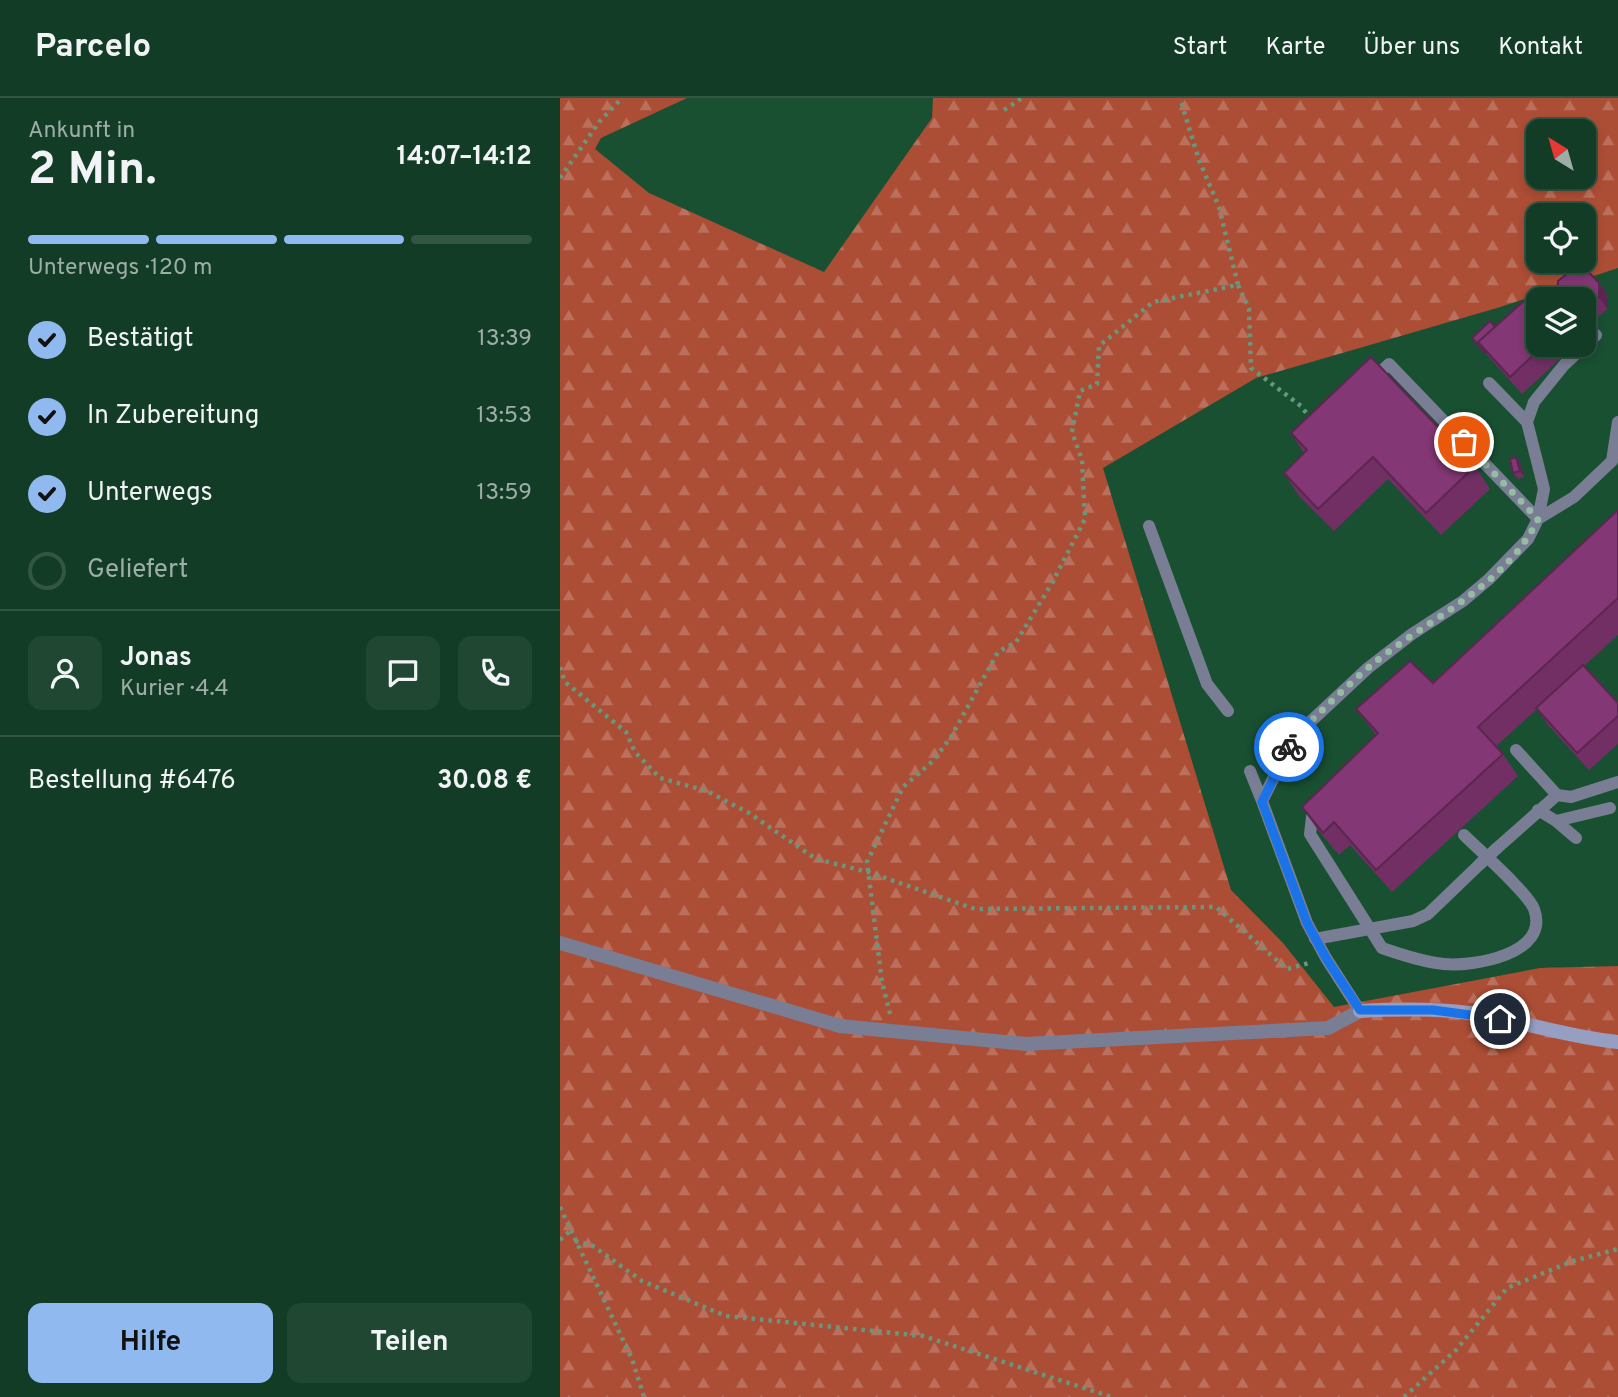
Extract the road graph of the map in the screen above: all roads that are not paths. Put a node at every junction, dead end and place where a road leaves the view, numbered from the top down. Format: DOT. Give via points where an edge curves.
graph roads {
  1 [pos="1573,357"];
  2 [pos="1489,383"];
  3 [pos="1359,392"];
  4 [pos="1527,422"];
  5 [pos="1618,422"];
  6 [pos="1538,519"];
  7 [pos="1149,526"];
  8 [pos="1228,711"];
  9 [pos="1516,750"];
  10 [pos="1250,771"];
  11 [pos="1618,782"];
  12 [pos="1557,795"];
  13 [pos="1331,798"];
  14 [pos="1262,802"];
  15 [pos="1610,808"];
  16 [pos="1538,810"];
  17 [pos="1556,821"];
  18 [pos="1464,835"];
  19 [pos="1576,838"];
  20 [pos="1368,928"];
  21 [pos="1315,939"];
  22 [pos="560,943"];
  23 [pos="1360,1010"];
  24 [pos="1618,1042"];
  1 -- 4 [label="lane" via="1534,402"];
  2 -- 4 [label="lane"];
  3 -- 6 [label="lane" via="1389,364"];
  4 -- 6 [label="lane" via="1544,489"];
  5 -- 6 [label="lane" via="1612,461 1574,497"];
  6 -- 14 [label="lane" via="1528,539 1489,579 1368,668 1294,737"];
  7 -- 8 [label="lane" via="1207,684"];
  9 -- 12 [label="lane"];
  10 -- 14 [label="lane"];
  11 -- 12 [label="lane" via="1571,797"];
  12 -- 16 [label="lane"];
  13 -- 20 [label="lane" via="1312,817 1310,834"];
  14 -- 21 [label="lane"];
  15 -- 17 [label="lane"];
  16 -- 17 [label="lane"];
  16 -- 20 [label="lane, bridge" via="1428,914"];
  17 -- 19 [label="lane"];
  18 -- 20 [label="lane" via="1533,907 1535,925 1528,940 1512,952 1485,961 1444,964 1382,948"];
  20 -- 21 [label="lane"];
  21 -- 23 [label="lane"];
  22 -- 23 [label="street" via="840,1026 1026,1044 1328,1028"];
  23 -- 24 [label="street" via="1469,1013"];
}
